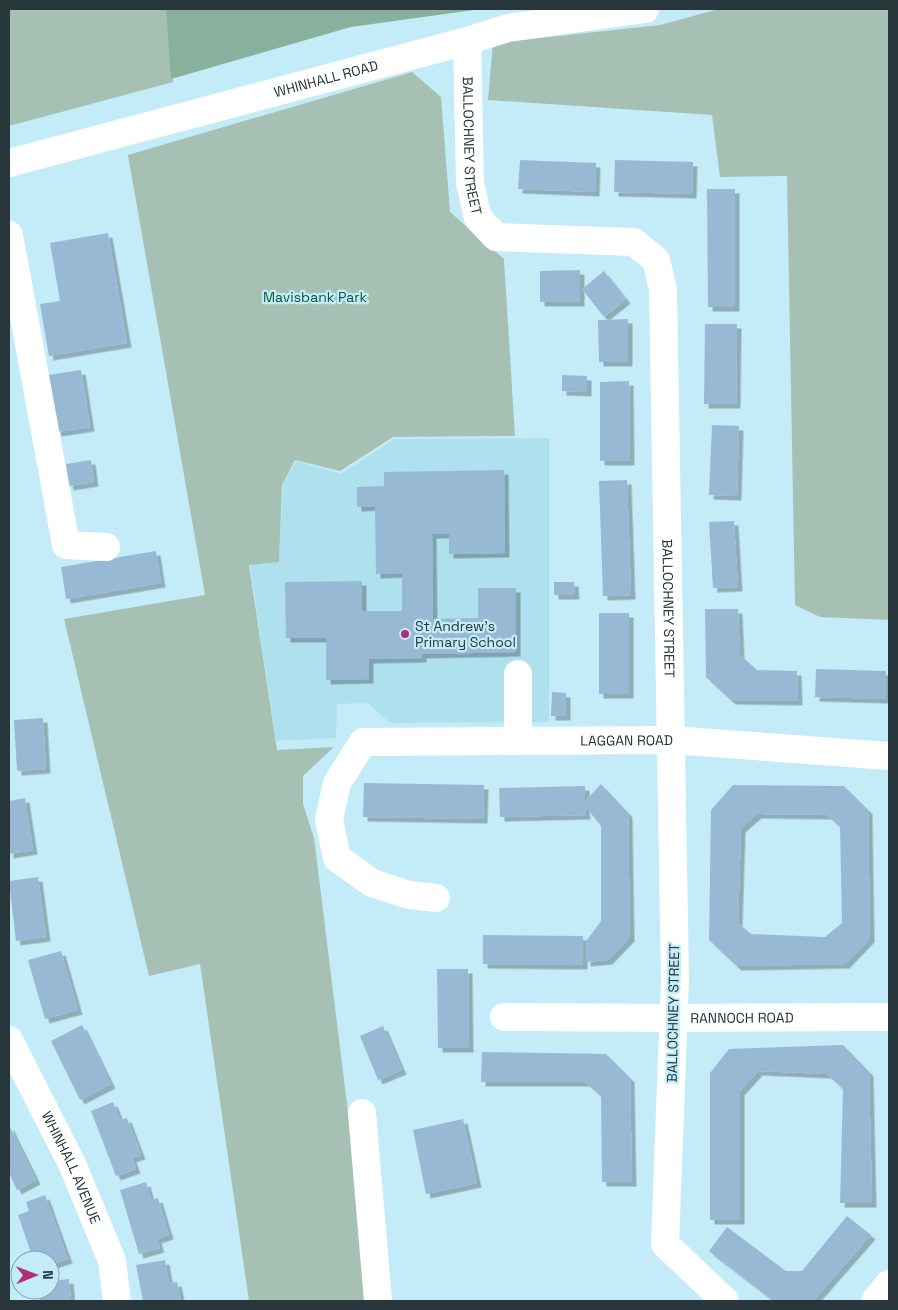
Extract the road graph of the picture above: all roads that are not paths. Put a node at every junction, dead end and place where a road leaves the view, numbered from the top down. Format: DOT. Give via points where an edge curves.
graph roads {
  1 [pos="645,9"];
  2 [pos="467,41"];
  3 [pos="9,163"];
  4 [pos="9,235"];
  5 [pos="106,547"];
  6 [pos="518,674"];
  7 [pos="671,740"];
  8 [pos="518,741"];
  9 [pos="889,756"];
  10 [pos="436,898"];
  11 [pos="504,1017"];
  12 [pos="889,1017"];
  13 [pos="674,1018"];
  14 [pos="9,1040"];
  15 [pos="362,1113"];
  16 [pos="889,1284"];
  17 [pos="117,1301"];
  18 [pos="378,1301"];
  19 [pos="725,1301"];
  20 [pos="875,1301"];
  1 -- 2 [label="street, WHINHALL ROAD" via="508,28"];
  2 -- 3 [label="street, WHINHALL ROAD"];
  2 -- 7 [label="street, BALLOCHNEY STREET" via="470,182 478,218 496,237 634,242 656,260 663,289"];
  4 -- 5 [label="street" via="66,545"];
  6 -- 8 [label="street"];
  7 -- 8 [label="street, LAGGAN ROAD"];
  7 -- 9 [label="street, LAGGAN ROAD"];
  7 -- 13 [label="street, BALLOCHNEY STREET"];
  8 -- 10 [label="street, LAGGAN ROAD" via="363,742 337,782 329,820 337,858 372,882 409,895"];
  11 -- 13 [label="street, RANNOCH ROAD"];
  12 -- 13 [label="street, RANNOCH ROAD"];
  13 -- 19 [label="street, BALLOCHNEY STREET" via="666,1244"];
  14 -- 17 [label="street, WHINHALL AVENUE" via="73,1166 112,1261"];
  15 -- 18 [label="street"];
  16 -- 20 [label="street"];
}
